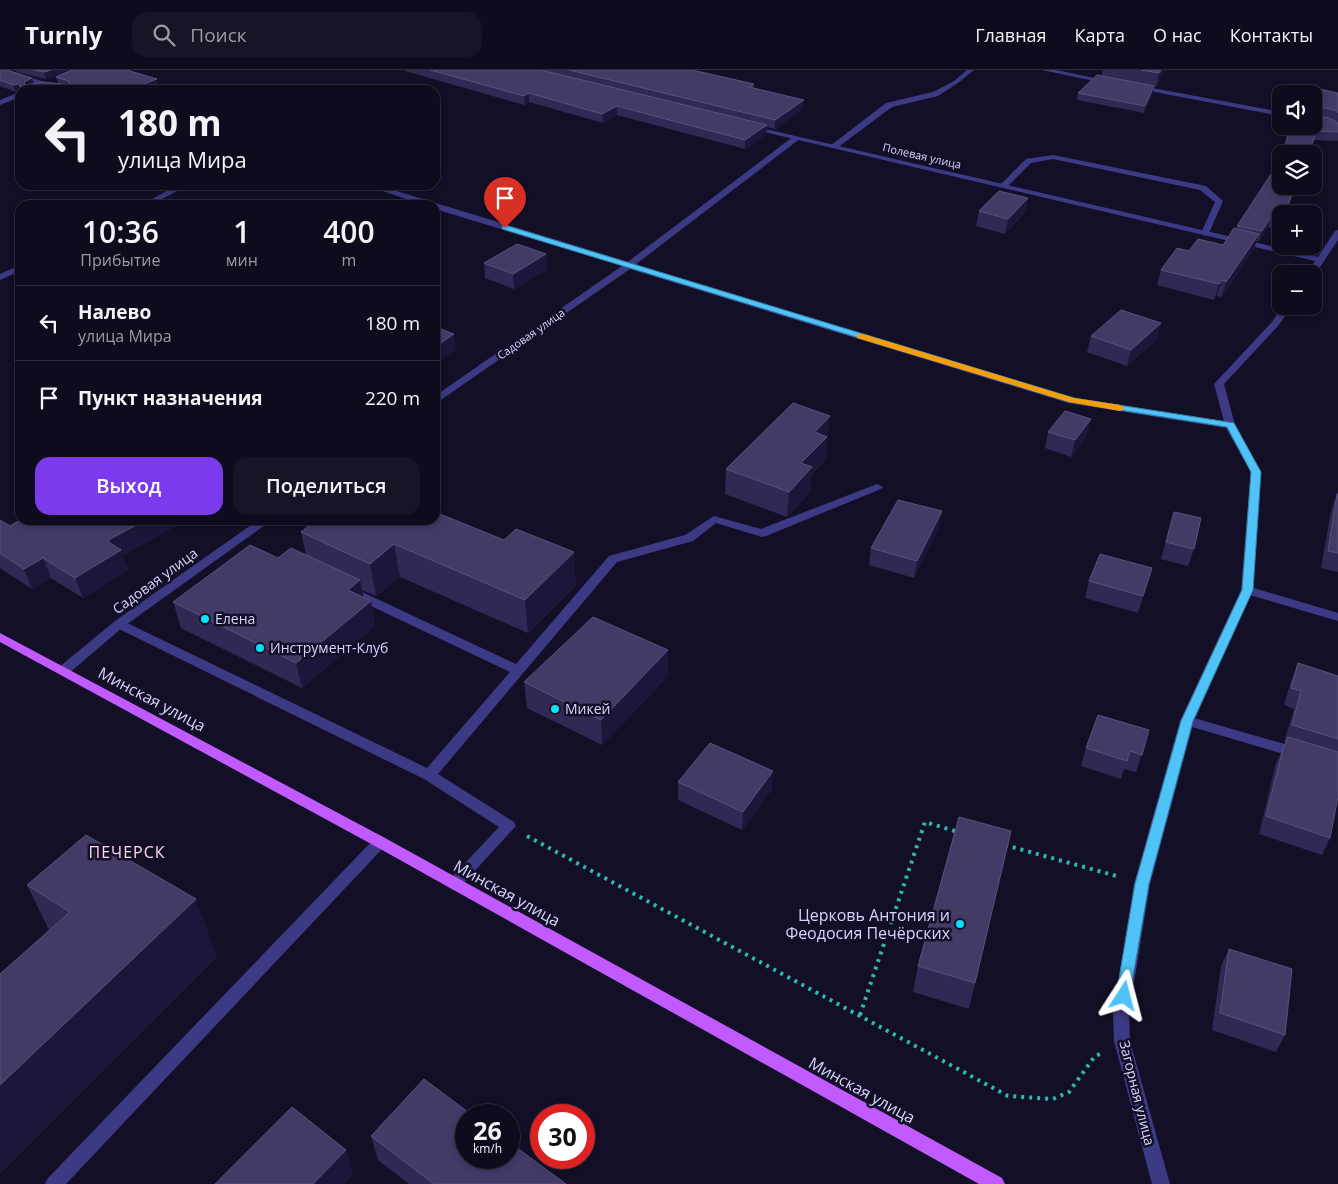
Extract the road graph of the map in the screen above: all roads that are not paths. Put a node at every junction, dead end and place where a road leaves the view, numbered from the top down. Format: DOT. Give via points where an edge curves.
graph roads {
  1 [pos="0,70"];
  2 [pos="971,70"];
  3 [pos="1045,70"];
  4 [pos="55,80"];
  5 [pos="46,84"];
  6 [pos="1121,84"];
  7 [pos="49,85"];
  8 [pos="1130,86"];
  9 [pos="15,96"];
  10 [pos="0,103"];
  11 [pos="1272,112"];
  12 [pos="740,124"];
  13 [pos="797,138"];
  14 [pos="834,146"];
  15 [pos="1003,186"];
  16 [pos="174,190"];
  17 [pos="385,190"];
  18 [pos="155,200"];
  19 [pos="418,200"];
  20 [pos="440,207"];
  21 [pos="1205,233"];
  22 [pos="1338,233"];
  23 [pos="1321,260"];
  24 [pos="1317,265"];
  25 [pos="628,266"];
  26 [pos="15,270"];
  27 [pos="0,277"];
  28 [pos="1282,315"];
  29 [pos="440,398"];
  30 [pos="1230,425"];
  31 [pos="877,487"];
  32 [pos="259,525"];
  33 [pos="348,590"];
  34 [pos="1247,590"];
  35 [pos="1338,617"];
  36 [pos="119,624"];
  37 [pos="0,637"];
  38 [pos="517,670"];
  39 [pos="63,671"];
  40 [pos="1187,721"];
  41 [pos="1310,756"];
  42 [pos="429,775"];
  43 [pos="380,842"];
  44 [pos="454,884"];
  45 [pos="54,1184"];
  46 [pos="996,1184"];
  47 [pos="1161,1184"];
  1 -- 5 [label="street"];
  2 -- 14 [label="street" via="935,94 889,105"];
  3 -- 6 [label="street"];
  4 -- 5 [label="street"];
  5 -- 7 [label="street"];
  8 -- 11 [label="street"];
  9 -- 10 [label="street"];
  12 -- 13 [label="street, Полевая улица"];
  13 -- 14 [label="street, Полевая улица"];
  13 -- 25 [label="street, Садовая улица"];
  14 -- 15 [label="street, Полевая улица"];
  15 -- 21 [label="street, Полевая улица"];
  15 -- 21 [label="street" via="1029,161 1053,157 1203,188 1219,201"];
  16 -- 18 [label="street"];
  17 -- 19 [label="street"];
  20 -- 25 [label="street"];
  21 -- 23 [label="street, Полевая улица"];
  22 -- 23 [label="street"];
  23 -- 24 [label="street"];
  25 -- 29 [label="street, Садовая улица"];
  25 -- 30 [label="street" via="1072,400"];
  26 -- 27 [label="street"];
  28 -- 30 [label="street, Загорная улица" via="1219,384"];
  30 -- 34 [label="street, Загорная улица" via="1256,472"];
  31 -- 38 [label="street" via="762,534 714,520 689,538 613,559"];
  32 -- 36 [label="street, Садовая улица"];
  33 -- 38 [label="street"];
  34 -- 35 [label="street"];
  34 -- 40 [label="street, Загорная улица"];
  36 -- 39 [label="street, Садовая улица"];
  36 -- 42 [label="street"];
  37 -- 39 [label="main road, Минская улица"];
  38 -- 42 [label="street"];
  39 -- 43 [label="main road, Минская улица"];
  40 -- 41 [label="street"];
  40 -- 47 [label="street, Загорная улица" via="1142,884 1121,1014 1122,1042"];
  42 -- 44 [label="street" via="509,826"];
  43 -- 44 [label="main road, Минская улица"];
  43 -- 45 [label="street"];
  44 -- 46 [label="main road, Минская улица"];
}
